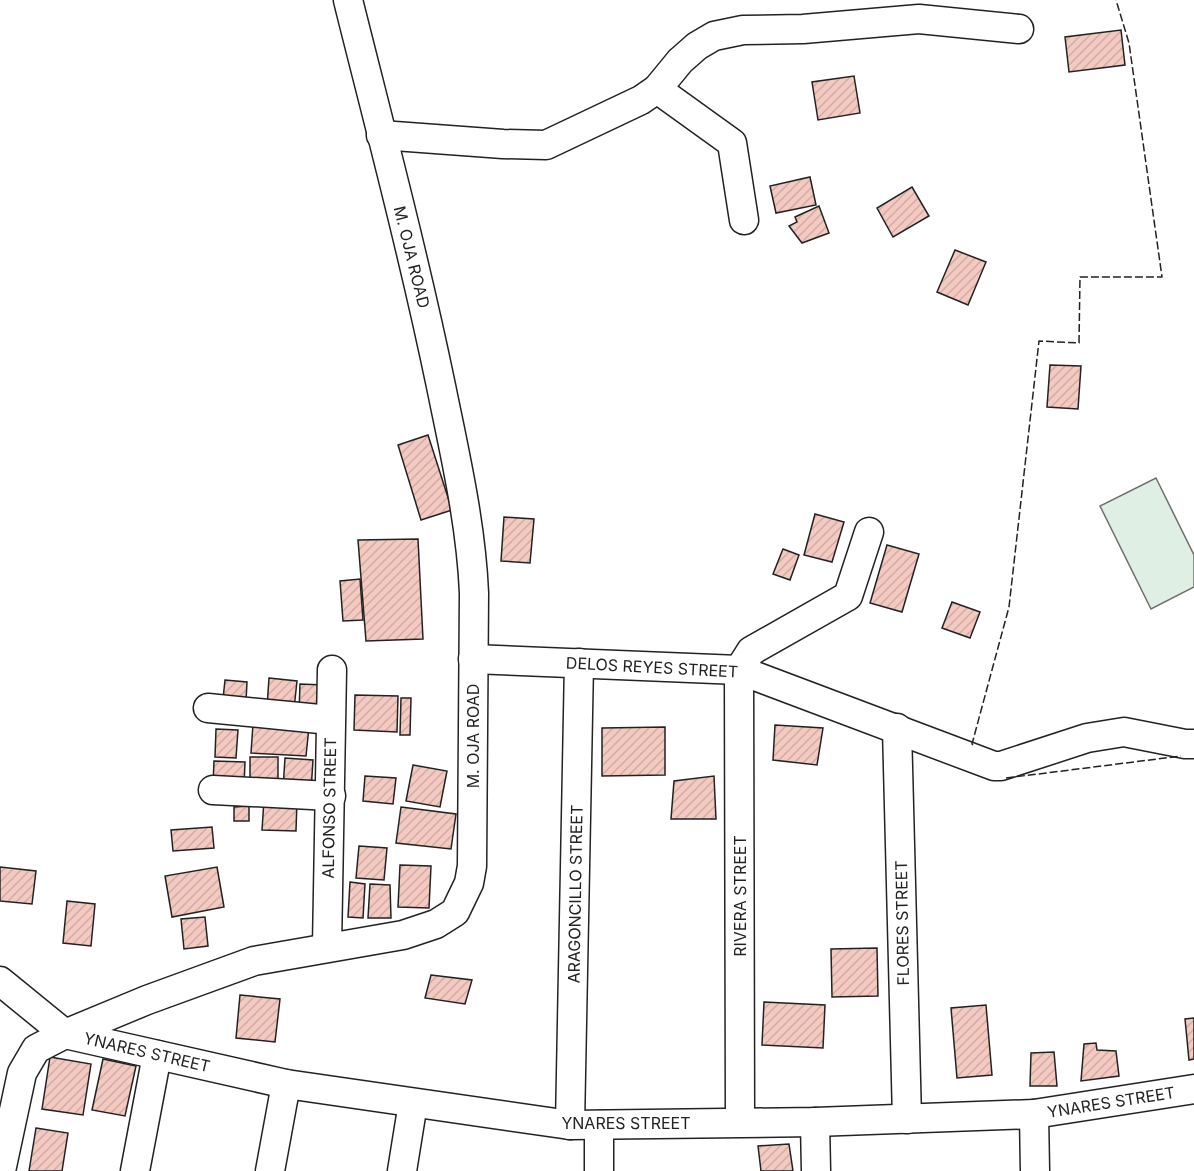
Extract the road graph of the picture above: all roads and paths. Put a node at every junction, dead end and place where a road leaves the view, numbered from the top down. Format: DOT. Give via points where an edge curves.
graph roads {
  1 [pos="348,0"];
  2 [pos="1019,29"];
  3 [pos="657,89"];
  4 [pos="381,135"];
  5 [pos="744,220"];
  6 [pos="869,532"];
  7 [pos="473,659"];
  8 [pos="579,663"];
  9 [pos="332,670"];
  10 [pos="739,670"];
  11 [pos="208,708"];
  12 [pos="330,720"];
  13 [pos="897,728"];
  14 [pos="1194,744"];
  15 [pos="213,790"];
  16 [pos="331,796"];
  17 [pos="327,947"];
  18 [pos="0,981"];
  19 [pos="65,1034"];
  20 [pos="157,1055"];
  21 [pos="286,1084"];
  22 [pos="1194,1089"];
  23 [pos="413,1103"];
  24 [pos="1034,1114"];
  25 [pos="907,1119"];
  26 [pos="740,1122"];
  27 [pos="815,1122"];
  28 [pos="570,1125"];
  29 [pos="599,1125"];
  30 [pos="1,1171"];
  31 [pos="135,1171"];
  32 [pos="270,1171"];
  33 [pos="402,1171"];
  34 [pos="599,1171"];
  35 [pos="816,1171"];
  36 [pos="1035,1171"];
  1 -- 4 [label="street, M. OJA ROAD"];
  2 -- 3 [label="street" via="919,19 743,30 714,36 697,46"];
  3 -- 4 [label="street" via="546,145"];
  3 -- 5 [label="street" via="732,143"];
  4 -- 7 [label="street, M. OJA ROAD" via="427,316 465,500 473,571"];
  6 -- 10 [label="street" via="848,596 751,651"];
  7 -- 8 [label="street, DELOS REYES STREET"];
  7 -- 17 [label="street, M. OJA ROAD" via="472,866 469,883 455,912 436,924 403,935"];
  8 -- 10 [label="street, DELOS REYES STREET"];
  8 -- 28 [label="street, ARAGONCILLO STREET"];
  9 -- 12 [label="street, ALFONSO STREET"];
  10 -- 13 [label="street, DELOS REYES STREET"];
  10 -- 26 [label="street, RIVERA STREET"];
  11 -- 12 [label="street"];
  12 -- 16 [label="street, ALFONSO STREET"];
  13 -- 14 [label="street, DELOS REYES STREET" via="994,766 1087,738 1124,732"];
  13 -- 25 [label="street, FLORES STREET"];
  15 -- 16 [label="street"];
  16 -- 17 [label="street, ALFONSO STREET"];
  17 -- 19 [label="street, M. OJA ROAD" via="254,961"];
  18 -- 19 [label="street"];
  19 -- 20 [label="street, YNARES STREET"];
  19 -- 30 [label="street, M. OJA ROAD" via="36,1049 22,1073"];
  20 -- 21 [label="street, YNARES STREET"];
  20 -- 31 [label="street"];
  21 -- 23 [label="street, YNARES STREET"];
  21 -- 32 [label="street"];
  22 -- 24 [label="street, YNARES STREET"];
  23 -- 28 [label="street, YNARES STREET"];
  23 -- 33 [label="street"];
  24 -- 25 [label="street, YNARES STREET"];
  24 -- 36 [label="street"];
  25 -- 27 [label="street, YNARES STREET"];
  26 -- 27 [label="street, YNARES STREET"];
  26 -- 29 [label="street, YNARES STREET"];
  27 -- 35 [label="street"];
  28 -- 29 [label="street, YNARES STREET"];
  29 -- 34 [label="street"];
}
